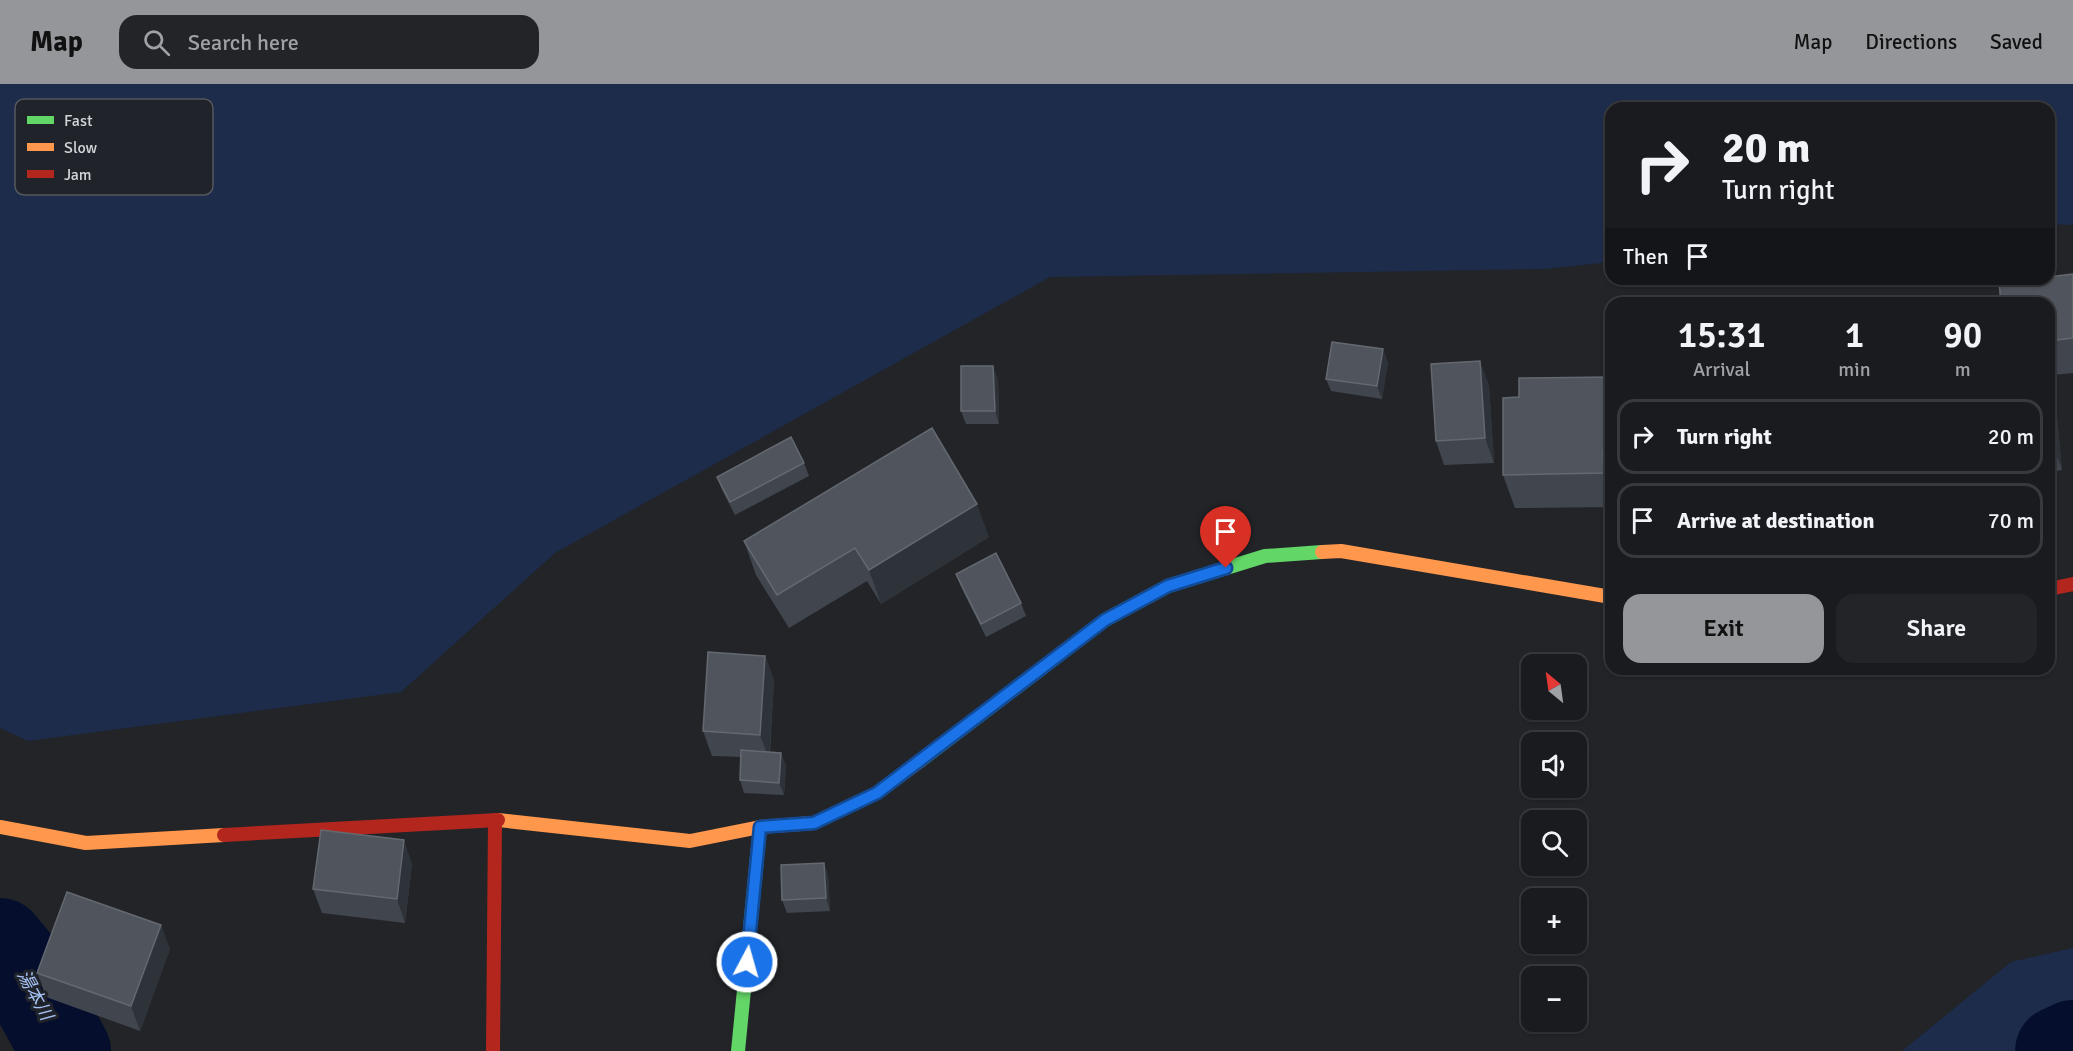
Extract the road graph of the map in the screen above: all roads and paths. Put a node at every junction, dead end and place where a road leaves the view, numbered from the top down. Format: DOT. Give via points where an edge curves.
graph roads {
  1 [pos="2073,584"];
  2 [pos="2055,588"];
  3 [pos="1605,596"];
  4 [pos="495,820"];
  5 [pos="0,827"];
  6 [pos="760,827"];
  7 [pos="493,1051"];
  8 [pos="738,1051"];
  1 -- 2 [label="street"];
  3 -- 6 [label="street" via="1341,551 1265,556 1168,586 1105,620 877,793 814,823"];
  4 -- 5 [label="street" via="86,843"];
  4 -- 6 [label="street" via="690,841"];
  4 -- 7 [label="street"];
  6 -- 8 [label="street"];
}
